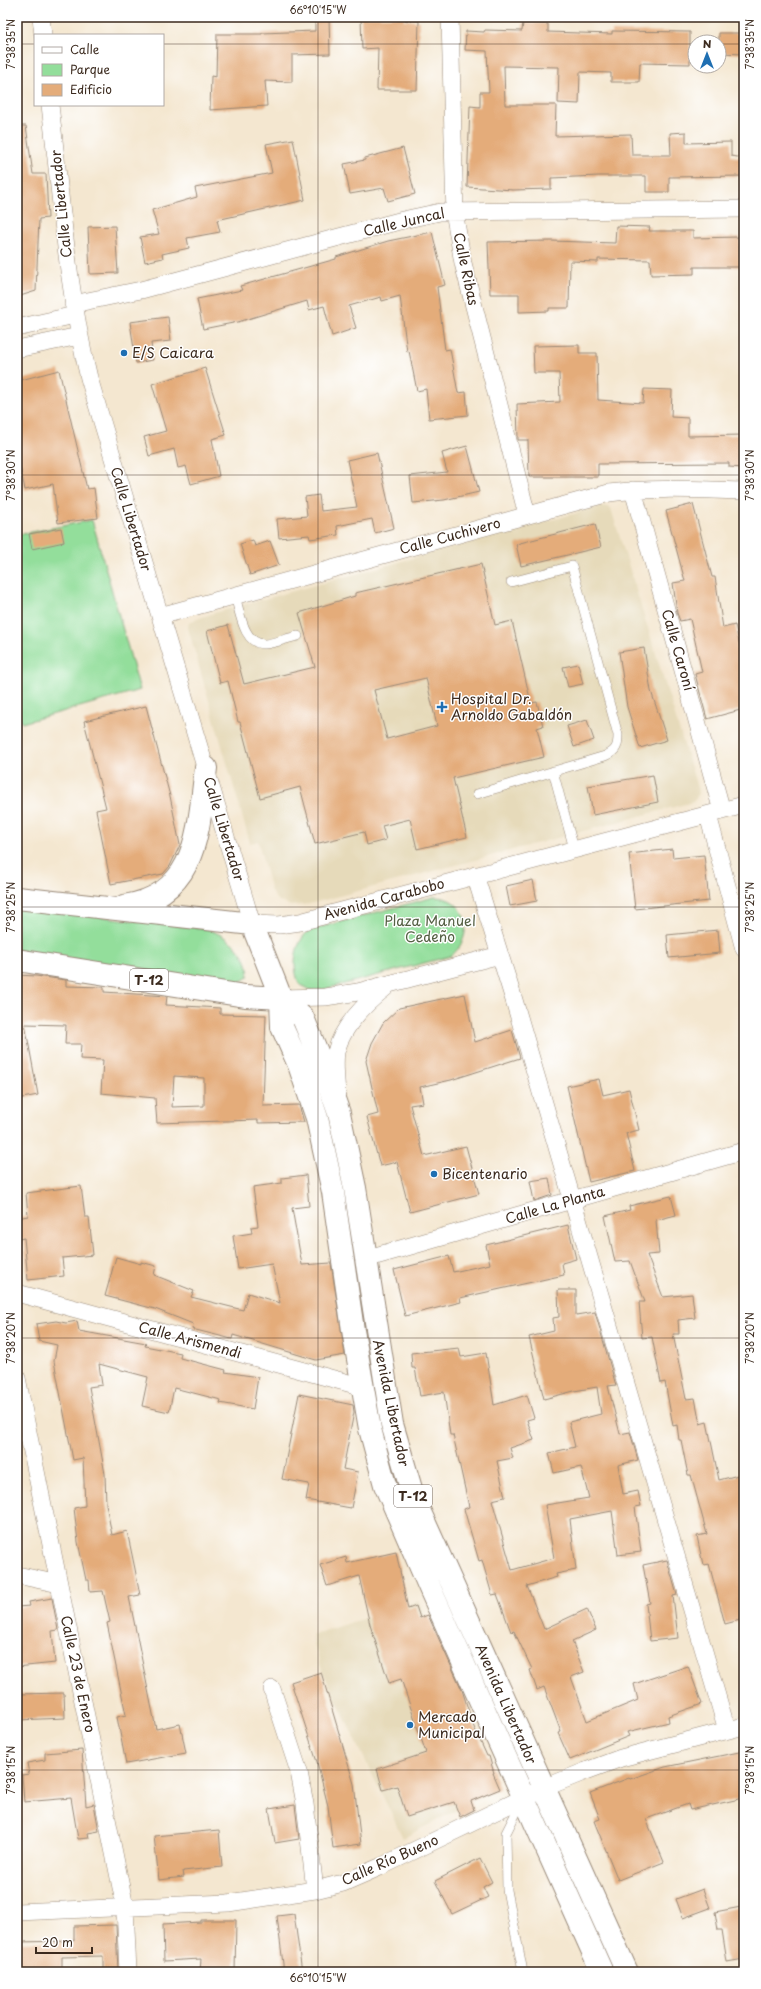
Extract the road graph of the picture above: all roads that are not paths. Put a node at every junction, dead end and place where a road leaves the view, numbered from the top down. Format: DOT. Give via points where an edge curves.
graph roads {
  1 [pos="45,17"];
  2 [pos="450,17"];
  3 [pos="43,34"];
  4 [pos="50,106"];
  5 [pos="744,209"];
  6 [pos="455,211"];
  7 [pos="74,309"];
  8 [pos="17,328"];
  9 [pos="79,336"];
  10 [pos="17,349"];
  11 [pos="633,490"];
  12 [pos="744,491"];
  13 [pos="527,515"];
  14 [pos="511,582"];
  15 [pos="234,596"];
  16 [pos="160,616"];
  17 [pos="298,636"];
  18 [pos="206,768"];
  19 [pos="553,772"];
  20 [pos="477,794"];
  21 [pos="744,805"];
  22 [pos="715,813"];
  23 [pos="574,849"];
  24 [pos="475,875"];
  25 [pos="17,898"];
  26 [pos="109,908"];
  27 [pos="252,924"];
  28 [pos="744,948"];
  29 [pos="500,955"];
  30 [pos="17,960"];
  31 [pos="389,984"];
  32 [pos="281,998"];
  33 [pos="339,1113"];
  34 [pos="744,1151"];
  35 [pos="572,1200"];
  36 [pos="365,1259"];
  37 [pos="17,1293"];
  38 [pos="17,1378"];
  39 [pos="363,1387"];
  40 [pos="17,1575"];
  41 [pos="59,1584"];
  42 [pos="272,1689"];
  43 [pos="744,1726"];
  44 [pos="727,1730"];
  45 [pos="544,1788"];
  46 [pos="523,1798"];
  47 [pos="314,1890"];
  48 [pos="125,1907"];
  49 [pos="17,1912"];
  50 [pos="128,1972"];
  51 [pos="523,1972"];
  52 [pos="602,1972"];
  53 [pos="627,1972"];
  1 -- 3 [label="street"];
  2 -- 6 [label="street, Calle Ribas"];
  4 -- 7 [label="street, Calle Libertador"];
  5 -- 6 [label="street, Calle Juncal"];
  6 -- 7 [label="street, Calle Juncal" via="403,220"];
  6 -- 13 [label="street, Calle Ribas" via="463,262"];
  7 -- 8 [label="street, Calle Juncal"];
  7 -- 9 [label="street, Calle Libertador"];
  9 -- 10 [label="street"];
  9 -- 16 [label="street, Calle Libertador"];
  11 -- 12 [label="street, Calle Cuchivero"];
  11 -- 13 [label="street, Calle Cuchivero" via="609,493"];
  11 -- 22 [label="street, Calle Caroní"];
  13 -- 15 [label="street, Calle Cuchivero"];
  14 -- 19 [label="lane" via="572,566 618,734 618,744 613,752"];
  15 -- 16 [label="street, Calle Cuchivero"];
  15 -- 17 [label="lane" via="247,633 255,642 266,644"];
  16 -- 18 [label="street, Calle Libertador"];
  18 -- 26 [label="highway" via="195,845 182,873 160,893 146,901"];
  18 -- 27 [label="street, Calle Libertador"];
  19 -- 20 [label="lane"];
  19 -- 23 [label="lane"];
  21 -- 22 [label="street, Avenida Carabobo"];
  22 -- 23 [label="street, Avenida Carabobo"];
  22 -- 28 [label="street, Calle Caroní"];
  23 -- 24 [label="street, Avenida Carabobo"];
  24 -- 27 [label="street, Avenida Carabobo" via="300,922 280,925"];
  24 -- 29 [label="street"];
  25 -- 26 [label="highway, Avenida Carabobo"];
  26 -- 27 [label="highway, Avenida Carabobo"];
  27 -- 32 [label="highway, Avenida Libertador / T-12"];
  29 -- 31 [label="street"];
  29 -- 35 [label="street"];
  30 -- 32 [label="highway, T-12" via="245,996"];
  31 -- 32 [label="street" via="325,997"];
  31 -- 33 [label="street" via="370,999 356,1016 336,1052"];
  32 -- 33 [label="highway, Avenida Libertador / T-12" via="303,1018 320,1057"];
  32 -- 39 [label="highway, Avenida Libertador / T-12" via="282,1027 310,1097 324,1149"];
  33 -- 36 [label="highway, Avenida Libertador / T-12"];
  34 -- 35 [label="street, Calle La Planta"];
  35 -- 36 [label="street, Calle La Planta"];
  35 -- 44 [label="street"];
  36 -- 45 [label="highway, Avenida Libertador / T-12" via="392,1424 414,1499"];
  37 -- 39 [label="street, Calle Arismendi"];
  38 -- 41 [label="street, Calle 23 de Enero"];
  39 -- 46 [label="highway, Avenida Libertador / T-12" via="374,1444 394,1507"];
  40 -- 41 [label="street"];
  41 -- 48 [label="street, Calle 23 de Enero"];
  42 -- 47 [label="street" via="299,1772"];
  43 -- 44 [label="street, Calle Río Bueno"];
  44 -- 45 [label="street, Calle Río Bueno" via="621,1758"];
  45 -- 46 [label="street, Calle Río Bueno"];
  45 -- 53 [label="highway, Avenida Libertador / T-12"];
  46 -- 47 [label="street, Calle Río Bueno" via="382,1866 343,1883"];
  46 -- 51 [label="lane" via="506,1833 507,1890"];
  46 -- 52 [label="highway, Avenida Libertador / T-12"];
  47 -- 48 [label="street, Calle Río Bueno" via="228,1903"];
  48 -- 49 [label="street, Calle Río Bueno"];
  48 -- 50 [label="street, Calle 23 de Enero"];
}
